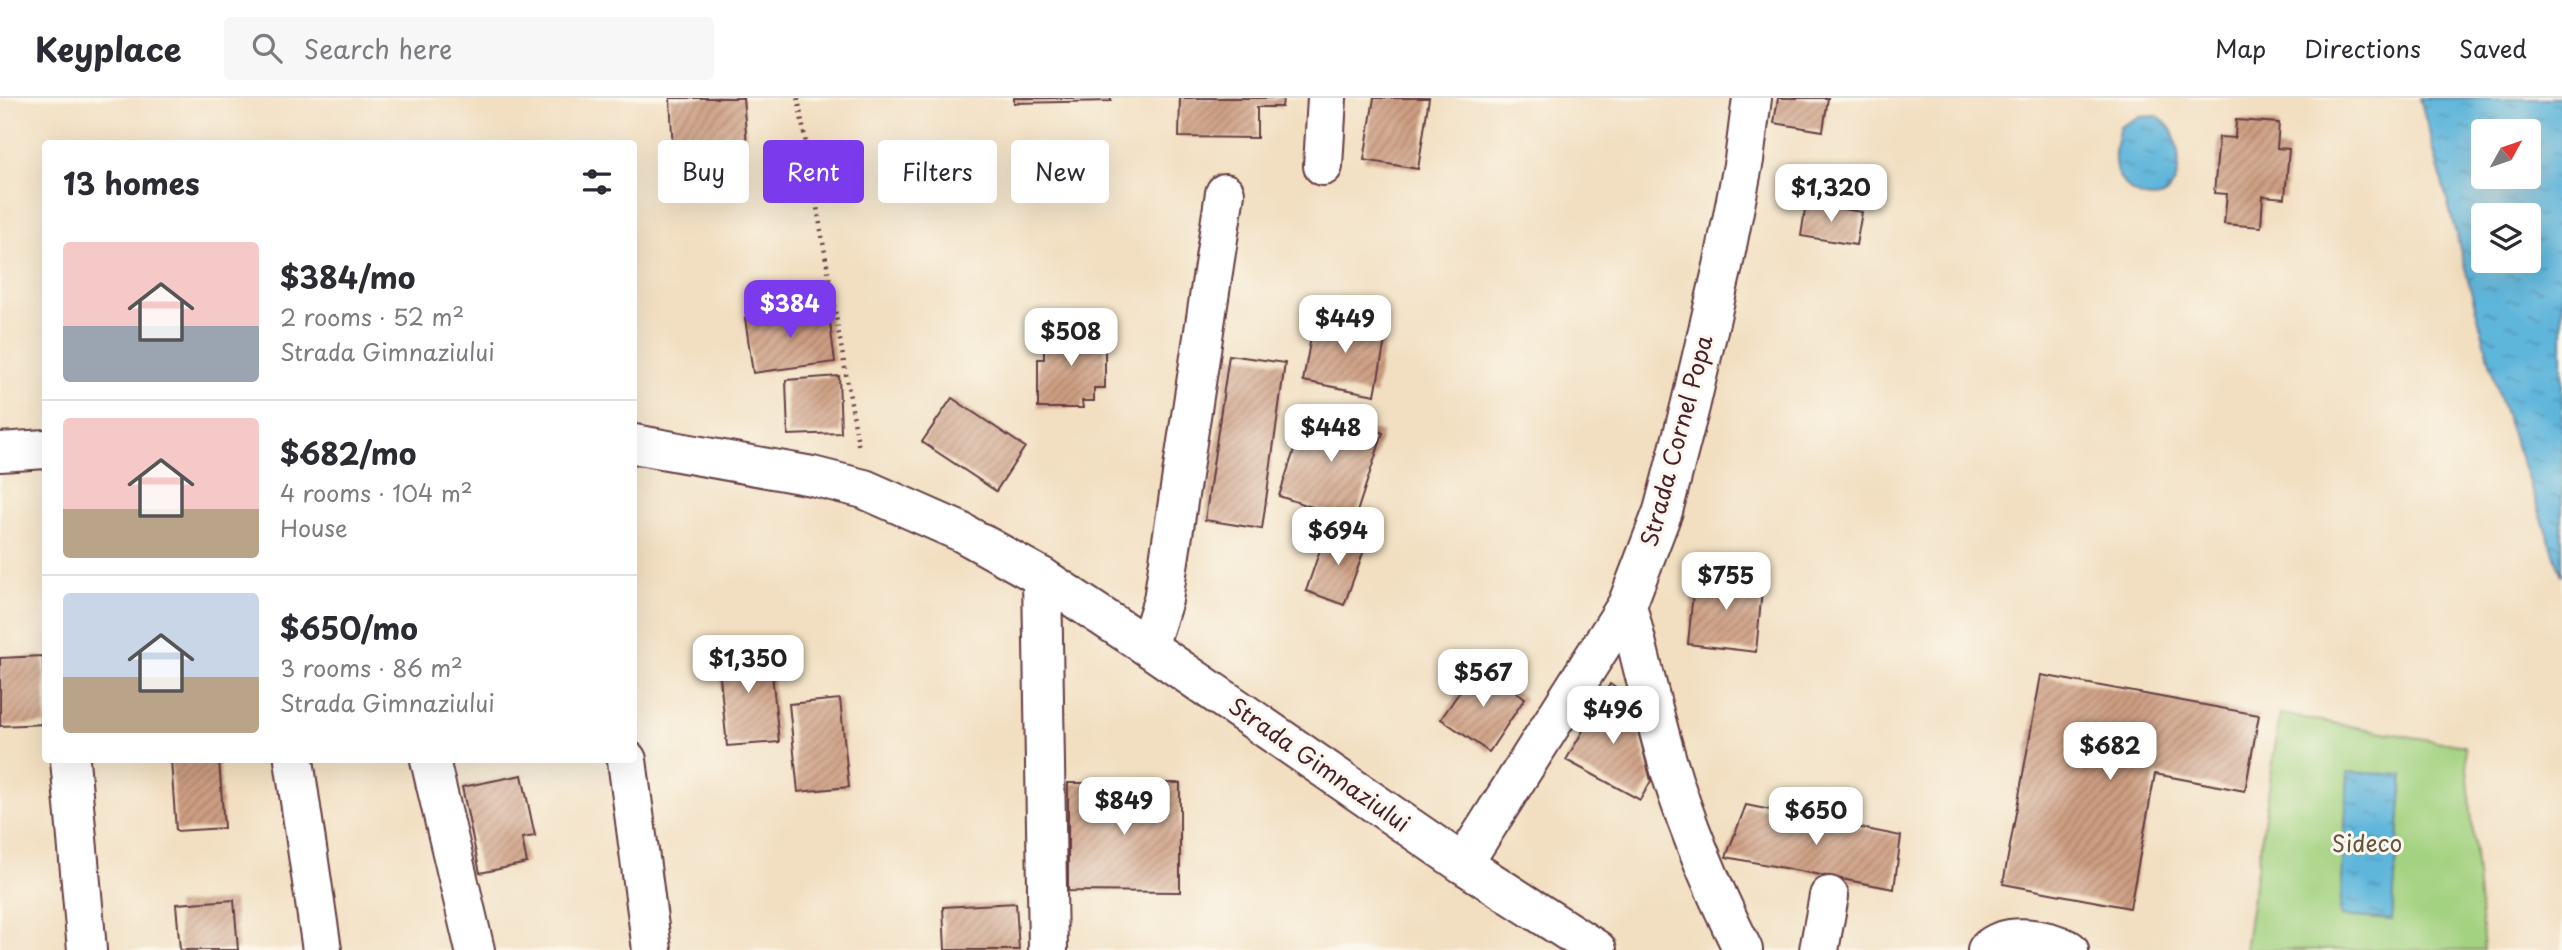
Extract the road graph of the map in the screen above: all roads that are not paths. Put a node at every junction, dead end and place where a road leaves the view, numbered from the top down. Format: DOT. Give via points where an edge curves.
graph roads {
  1 [pos="1327,98"];
  2 [pos="1752,98"];
  3 [pos="1323,166"];
  4 [pos="1225,193"];
  5 [pos="637,445"];
  6 [pos="42,449"];
  7 [pos="0,453"];
  8 [pos="1042,577"];
  9 [pos="1628,605"];
  10 [pos="1149,647"];
  11 [pos="70,763"];
  12 [pos="294,763"];
  13 [pos="431,763"];
  14 [pos="627,763"];
  15 [pos="1463,864"];
  16 [pos="1829,897"];
  17 [pos="87,950"];
  18 [pos="322,950"];
  19 [pos="475,950"];
  20 [pos="652,950"];
  21 [pos="1048,950"];
  22 [pos="1597,950"];
  23 [pos="1743,950"];
  24 [pos="1819,950"];
  25 [pos="1987,950"];
  26 [pos="2069,950"];
  1 -- 3 [label="main road"];
  2 -- 9 [label="main road, Strada Cornel Popa" via="1731,226 1690,407 1662,511"];
  4 -- 10 [label="main road" via="1163,600"];
  5 -- 8 [label="main road, Strada Gimnaziului" via="812,475 864,489 959,531"];
  6 -- 7 [label="main road"];
  8 -- 10 [label="main road, Strada Gimnaziului"];
  8 -- 21 [label="main road"];
  9 -- 15 [label="main road, Strada Cornel Popa"];
  9 -- 23 [label="main road" via="1663,748 1720,904"];
  10 -- 15 [label="main road, Strada Gimnaziului"];
  11 -- 17 [label="main road"];
  12 -- 18 [label="main road"];
  13 -- 19 [label="main road"];
  14 -- 20 [label="main road"];
  15 -- 22 [label="main road, Strada Gimnaziului"];
  16 -- 24 [label="main road"];
  25 -- 26 [label="main road" via="1993,944 2028,937"];
}
